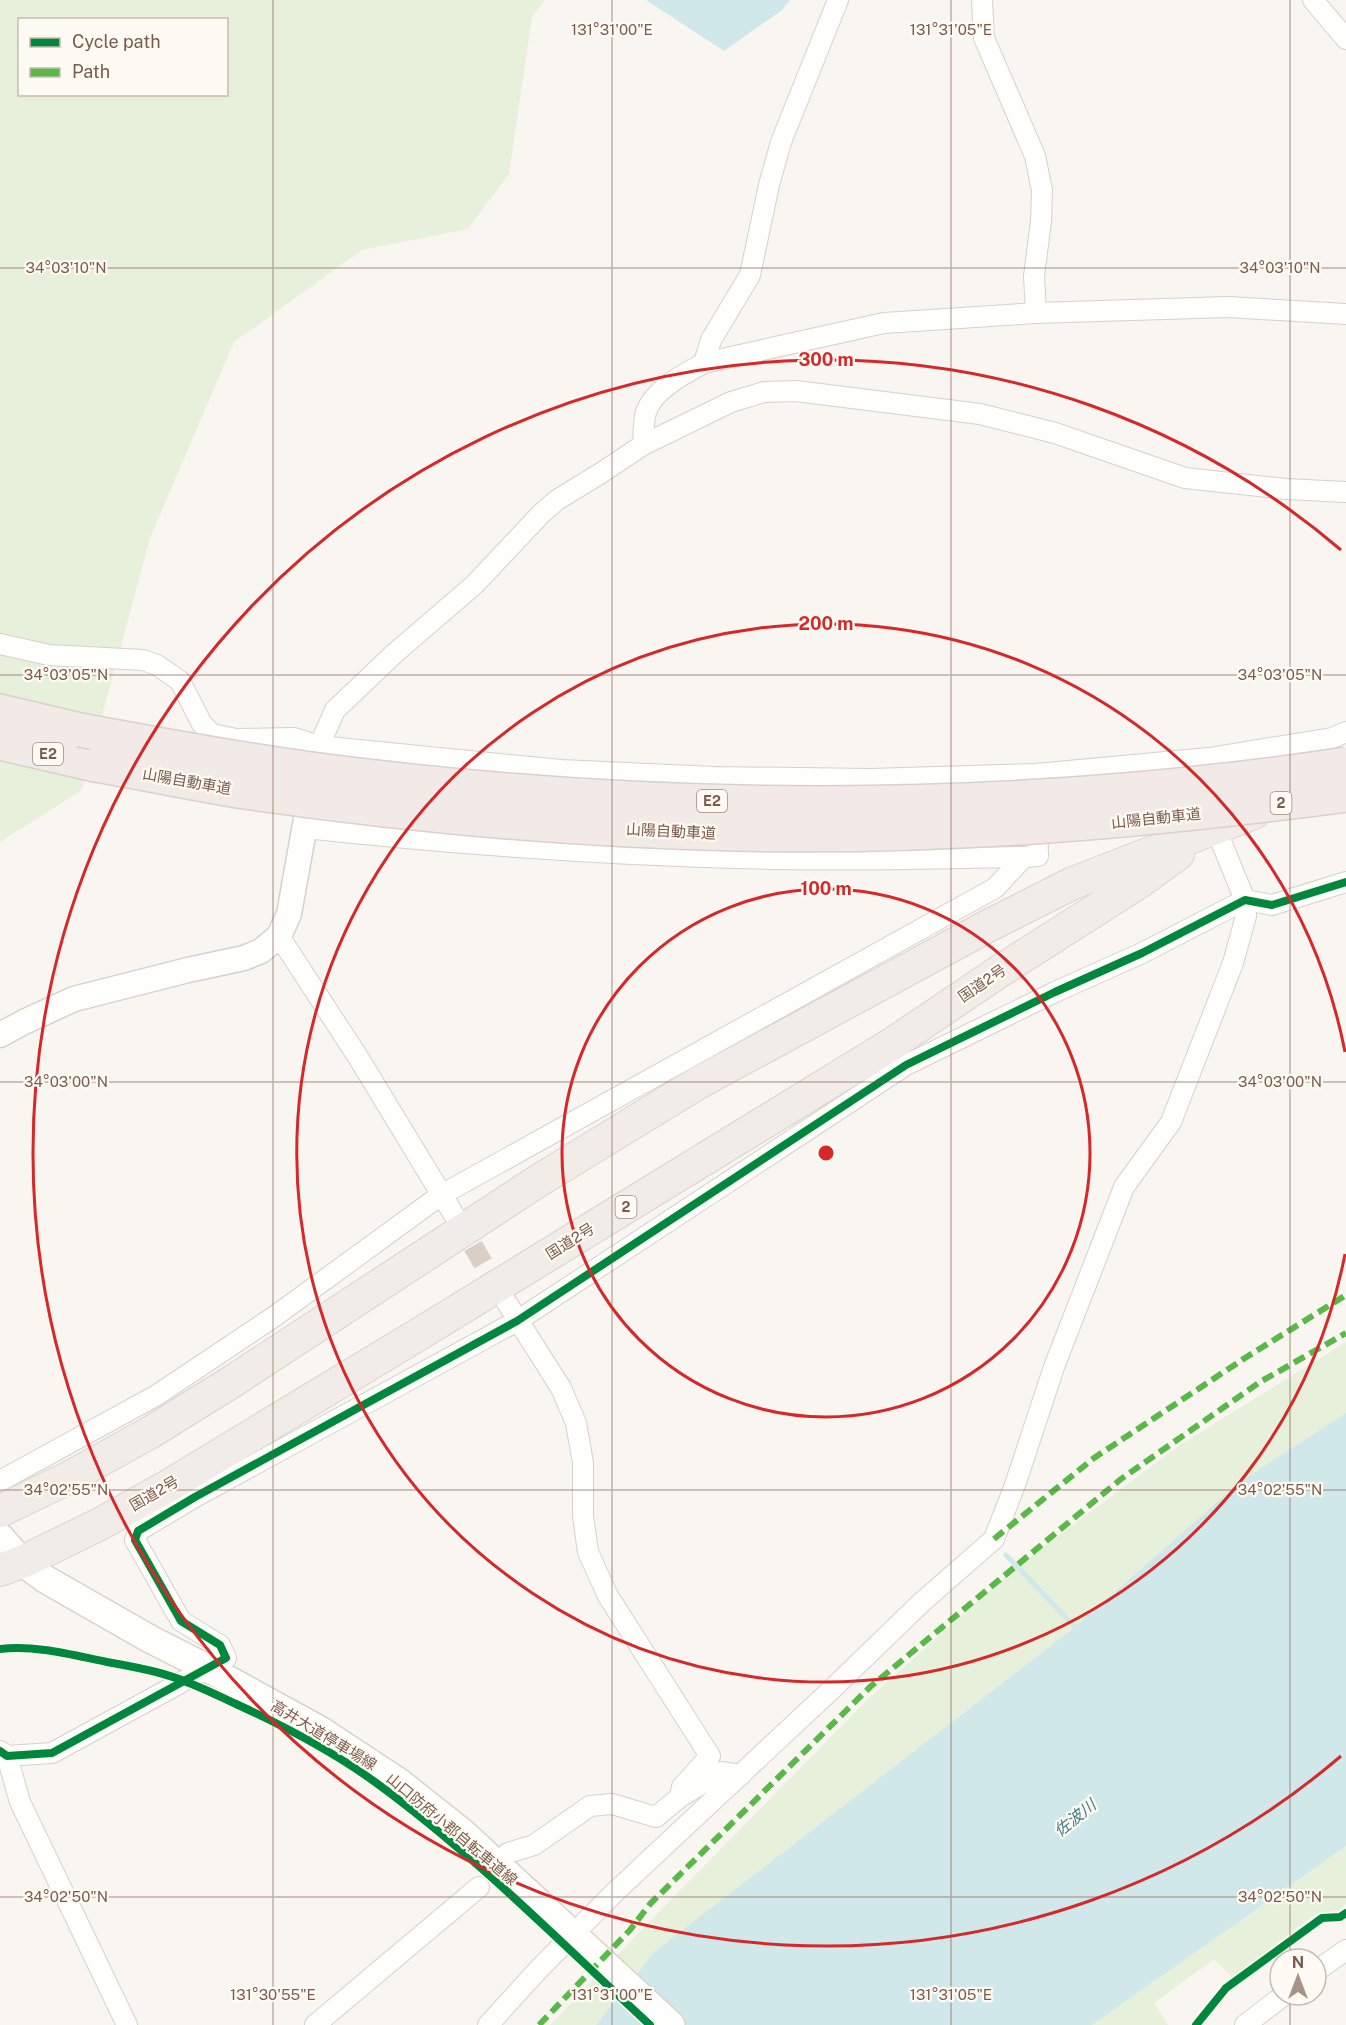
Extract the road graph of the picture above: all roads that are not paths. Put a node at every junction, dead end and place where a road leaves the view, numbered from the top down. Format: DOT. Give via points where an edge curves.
graph roads {
  1 [pos="838,0"];
  2 [pos="982,0"];
  3 [pos="1313,0"];
  4 [pos="1346,39"];
  5 [pos="1036,313"];
  6 [pos="1346,314"];
  7 [pos="704,363"];
  8 [pos="643,445"];
  9 [pos="1346,492"];
  10 [pos="0,644"];
  11 [pos="0,711"];
  12 [pos="1346,732"];
  13 [pos="0,743"];
  14 [pos="319,746"];
  15 [pos="1209,758"];
  16 [pos="1346,764"];
  17 [pos="1036,774"];
  18 [pos="1346,779"];
  19 [pos="1346,795"];
  20 [pos="1215,827"];
  21 [pos="305,828"];
  22 [pos="1024,857"];
  23 [pos="1346,882"];
  24 [pos="1245,900"];
  25 [pos="279,936"];
  26 [pos="0,1035"];
  27 [pos="441,1195"];
  28 [pos="454,1215"];
  29 [pos="507,1303"];
  30 [pos="517,1321"];
  31 [pos="0,1481"];
  32 [pos="0,1511"];
  33 [pos="0,1537"];
  34 [pos="11,1566"];
  35 [pos="207,1668"];
  36 [pos="4,1754"];
  37 [pos="741,1775"];
  38 [pos="680,1797"];
  39 [pos="508,1853"];
  40 [pos="479,1887"];
  41 [pos="578,1938"];
  42 [pos="1346,1950"];
  43 [pos="1328,1963"];
  44 [pos="1268,2007"];
  45 [pos="127,2025"];
  46 [pos="315,2025"];
  47 [pos="488,2025"];
  48 [pos="671,2025"];
  49 [pos="1245,2025"];
  1 -- 7 [label="street" via="780,142 750,275 711,340"];
  2 -- 5 [label="street" via="984,38 1035,156 1042,190 1034,276"];
  3 -- 4 [label="street"];
  5 -- 6 [label="street" via="1228,307"];
  5 -- 7 [label="street" via="884,323"];
  7 -- 8 [label="street" via="659,393 646,412"];
  8 -- 9 [label="street" via="731,402 764,392 796,391 980,414 1055,433 1185,478"];
  8 -- 14 [label="street" via="542,513 474,585 334,710"];
  10 -- 14 [label="street" via="49,655 143,660 180,681 202,724 212,734 236,739 294,738"];
  11 -- 16 [label="highway, 山陽自動車道 / E2, bridge" via="206,753 357,775 545,793 736,802 927,801 1051,795 1161,787"];
  12 -- 15 [label="street" via="1332,738"];
  13 -- 19 [label="highway, 山陽自動車道 / E2, bridge" via="95,765 353,806 545,825 736,834 927,834 1058,826 1166,818"];
  14 -- 17 [label="street" via="561,770 714,777 871,779"];
  14 -- 21 [label="street"];
  15 -- 17 [label="street"];
  15 -- 20 [label="street"];
  17 -- 22 [label="street" via="1038,856"];
  18 -- 20 [label="highway, 国道2号 / 2"];
  20 -- 24 [label="street"];
  20 -- 32 [label="highway, 国道2号 / 2" via="1073,882 698,1083 538,1181 151,1432"];
  20 -- 34 [label="highway, 国道2号 / 2" via="892,1044 168,1486"];
  21 -- 22 [label="street" via="580,852 781,859"];
  21 -- 25 [label="street" via="289,914"];
  22 -- 27 [label="street" via="995,888"];
  23 -- 24 [label="street" via="1272,905"];
  24 -- 30 [label="street" via="906,1065"];
  24 -- 37 [label="street" via="1246,916 1233,963 1171,1122 1124,1187 1054,1367 994,1539"];
  25 -- 26 [label="street" via="261,951 244,958 74,999"];
  25 -- 27 [label="street"];
  27 -- 28 [label="street"];
  27 -- 31 [label="street" via="275,1316 157,1395"];
  29 -- 30 [label="street"];
  30 -- 35 [label="street" via="138,1531 135,1540 181,1621 220,1645 226,1658"];
  30 -- 38 [label="street" via="561,1388 576,1423 583,1463 588,1552 608,1596 710,1756 682,1787"];
  33 -- 34 [label="main road, 高井大道停車場線"];
  34 -- 35 [label="main road, 高井大道停車場線" via="45,1579"];
  35 -- 36 [label="street" via="52,1753"];
  35 -- 41 [label="main road, 高井大道停車場線" via="320,1730 399,1782 462,1832"];
  36 -- 45 [label="street" via="20,1802"];
  37 -- 38 [label="street" via="722,1772"];
  37 -- 41 [label="street" via="615,1892"];
  38 -- 39 [label="street" via="656,1817 612,1804 590,1806 534,1845"];
  40 -- 46 [label="street"];
  41 -- 47 [label="street" via="538,1970"];
  41 -- 48 [label="main road, 高井大道停車場線"];
  42 -- 43 [label="street"];
  44 -- 49 [label="street"];
}
